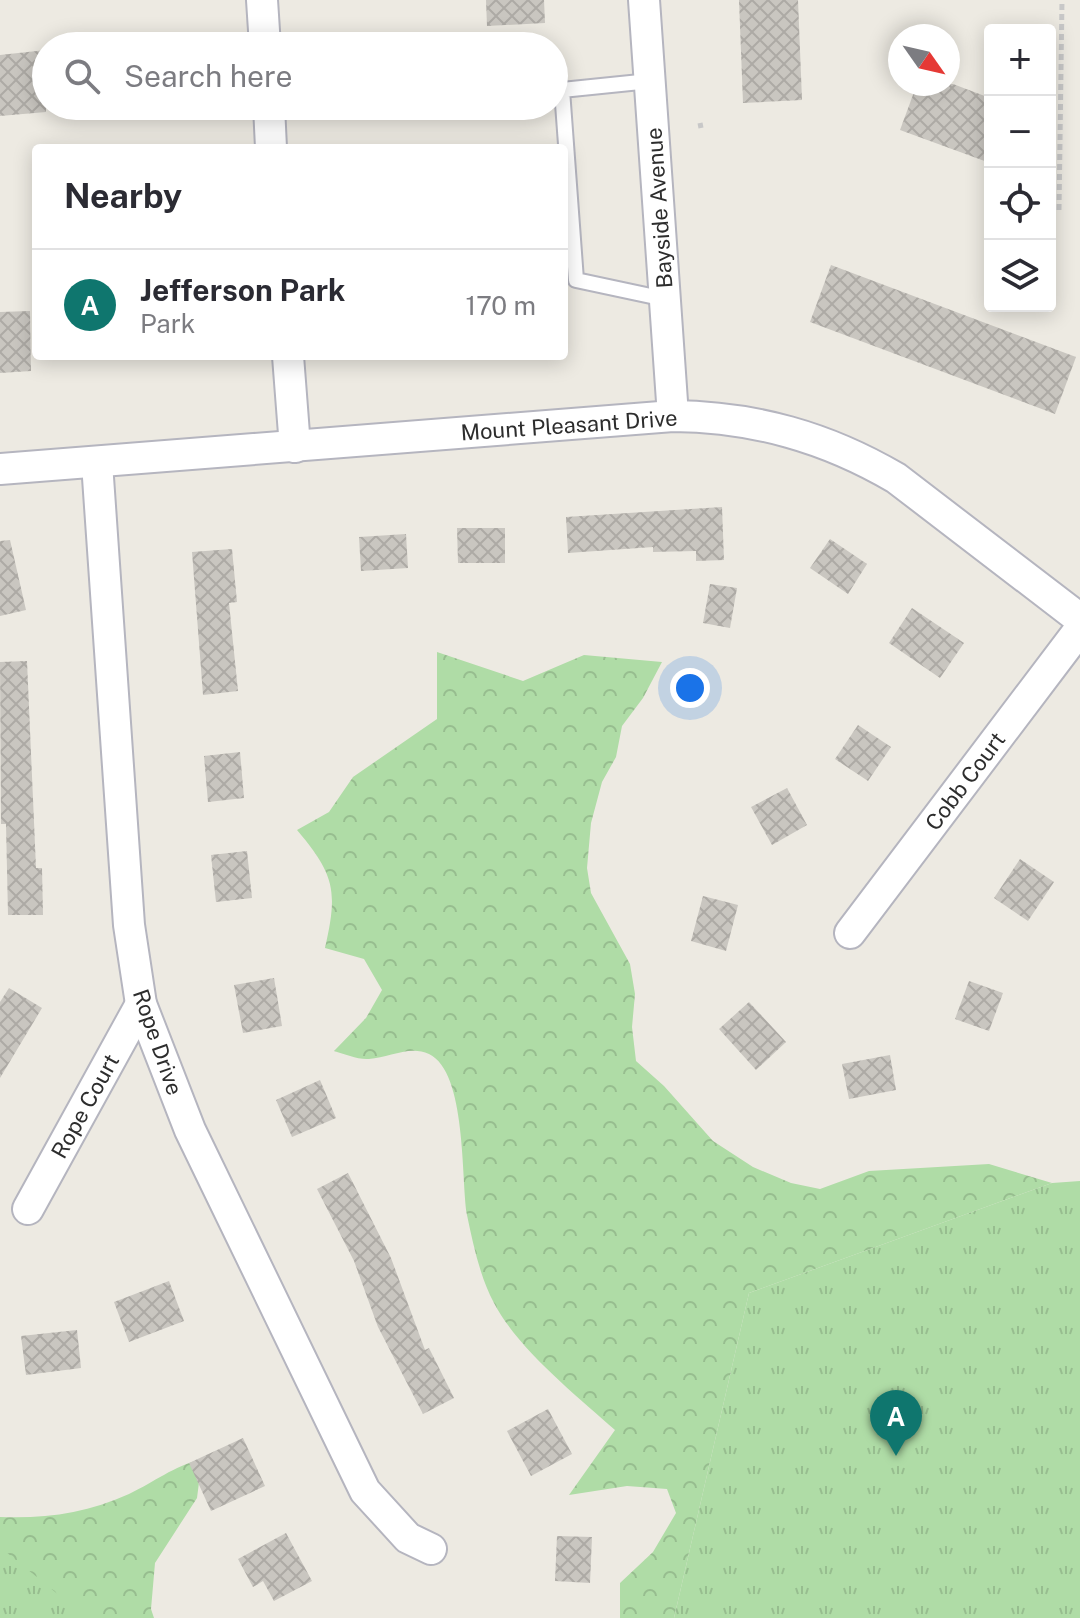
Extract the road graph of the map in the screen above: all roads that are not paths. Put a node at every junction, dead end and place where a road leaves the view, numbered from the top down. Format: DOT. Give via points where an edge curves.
graph roads {
  1 [pos="262,0"];
  2 [pos="644,0"];
  3 [pos="264,32"];
  4 [pos="650,81"];
  5 [pos="568,89"];
  6 [pos="270,120"];
  7 [pos="561,120"];
  8 [pos="271,144"];
  9 [pos="563,144"];
  10 [pos="568,196"];
  11 [pos="665,299"];
  12 [pos="288,360"];
  13 [pos="673,416"];
  14 [pos="295,447"];
  15 [pos="97,463"];
  16 [pos="0,469"];
  17 [pos="1080,619"];
  18 [pos="1080,629"];
  19 [pos="850,933"];
  20 [pos="141,1004"];
  21 [pos="28,1209"];
  22 [pos="431,1549"];
  1 -- 3 [label="street"];
  2 -- 4 [label="street, Bayside Avenue"];
  4 -- 5 [label="lane"];
  4 -- 11 [label="street, Bayside Avenue"];
  6 -- 8 [label="street"];
  7 -- 9 [label="lane"];
  10 -- 11 [label="lane" via="576,280"];
  11 -- 13 [label="street, Bayside Avenue"];
  12 -- 14 [label="street"];
  13 -- 14 [label="street, Mount Pleasant Drive"];
  13 -- 17 [label="street, Mount Pleasant Drive" via="767,424 868,461"];
  14 -- 15 [label="street, Mount Pleasant Drive"];
  15 -- 16 [label="street, Mount Pleasant Drive"];
  15 -- 20 [label="street, Rope Drive" via="129,925"];
  18 -- 19 [label="street, Cobb Court"];
  20 -- 21 [label="street, Rope Court"];
  20 -- 22 [label="street, Rope Drive" via="190,1130 365,1491 408,1538"];
}
